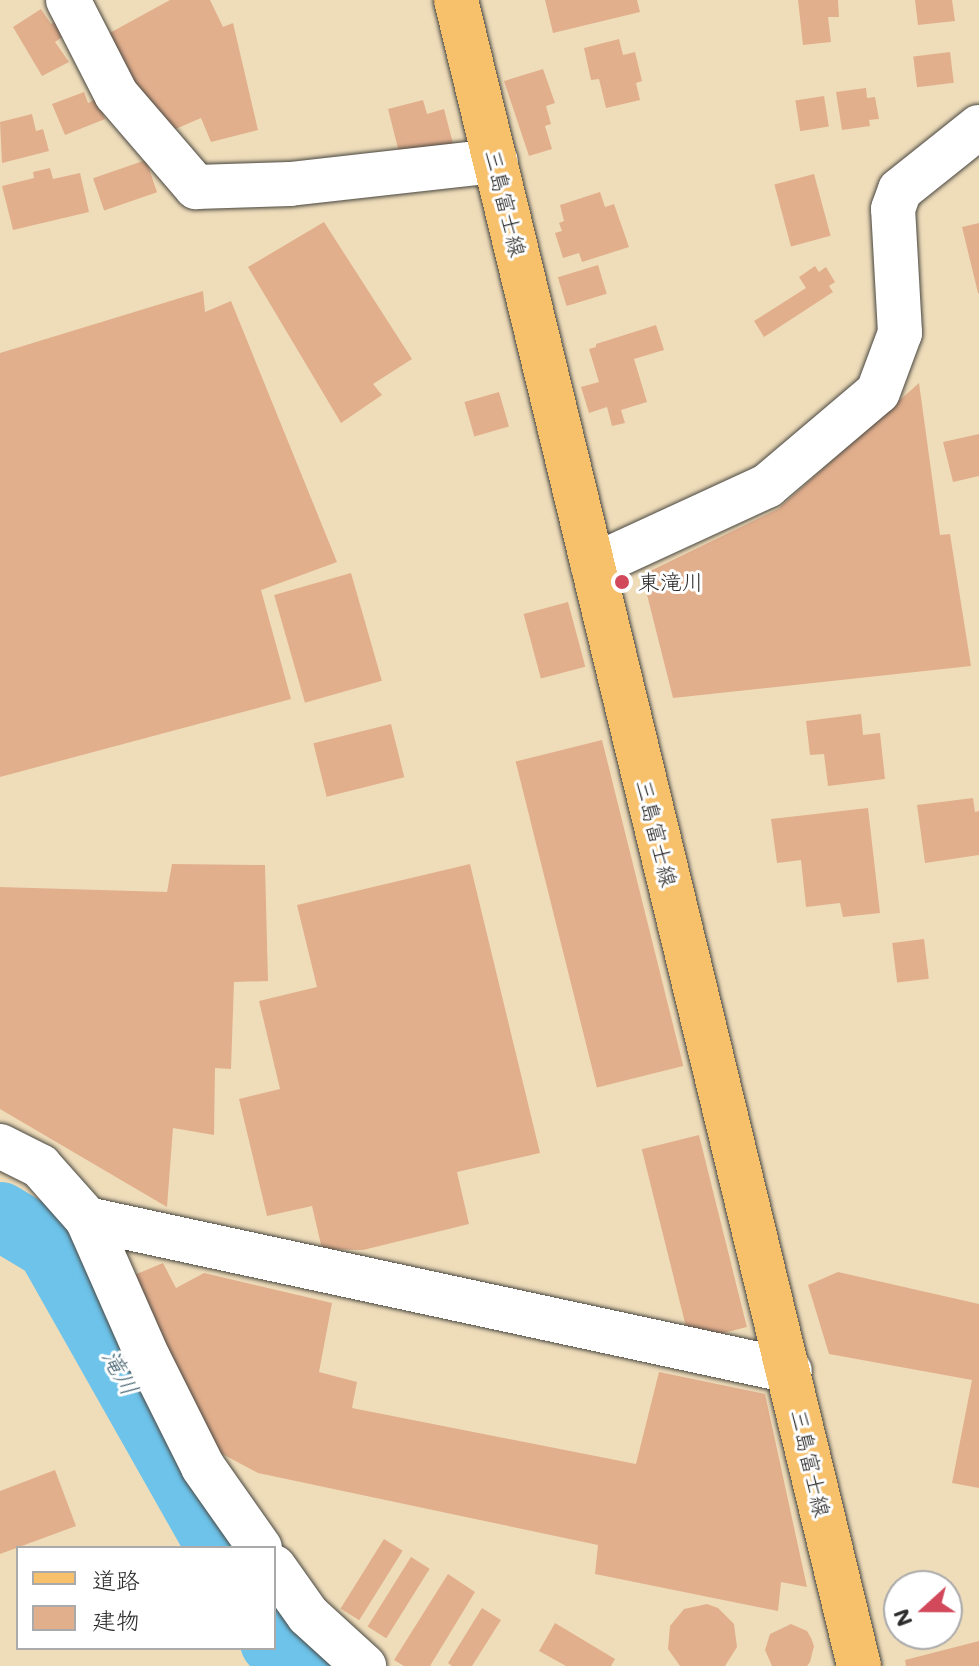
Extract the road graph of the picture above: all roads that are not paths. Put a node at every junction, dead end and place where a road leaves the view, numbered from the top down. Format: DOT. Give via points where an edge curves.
graph roads {
  1 [pos="68,0"];
  2 [pos="456,0"];
  3 [pos="979,127"];
  4 [pos="496,161"];
  5 [pos="593,566"];
  6 [pos="0,1146"];
  7 [pos="87,1219"];
  8 [pos="790,1371"];
  9 [pos="259,1546"];
  10 [pos="276,1570"];
  11 [pos="364,1666"];
  12 [pos="859,1666"];
  1 -- 4 [label="street" via="116,94 196,187 290,184"];
  2 -- 4 [label="main road, 三島富士線"];
  3 -- 5 [label="street" via="900,190 893,209 900,333 878,392 767,486"];
  4 -- 5 [label="main road, 三島富士線"];
  5 -- 8 [label="main road, 三島富士線"];
  6 -- 7 [label="street" via="40,1166"];
  7 -- 8 [label="street"];
  7 -- 9 [label="street" via="203,1467"];
  8 -- 12 [label="main road, 三島富士線"];
  10 -- 11 [label="street" via="308,1615"];
}
